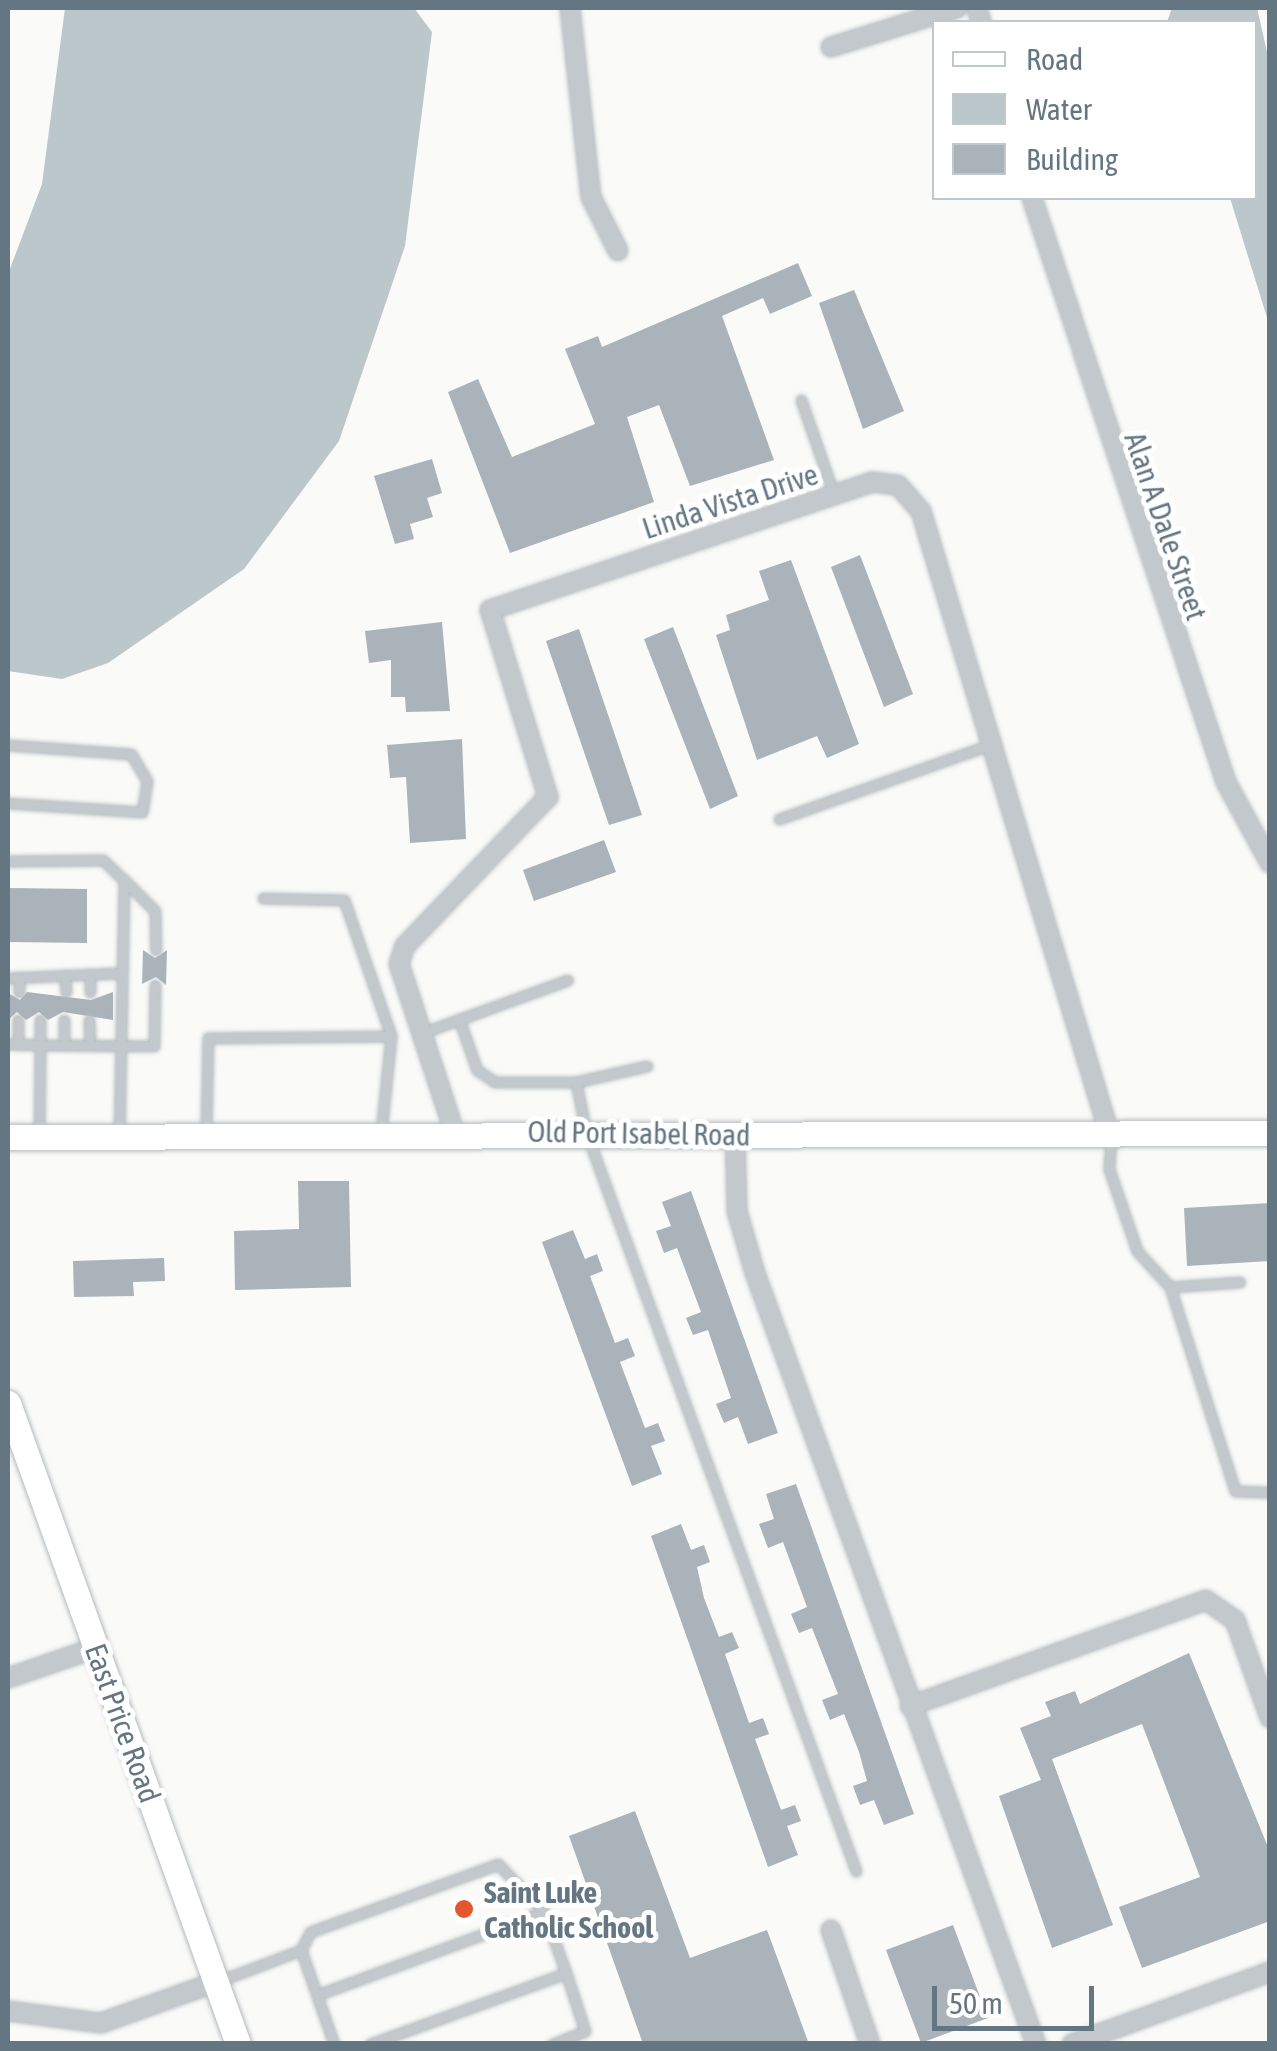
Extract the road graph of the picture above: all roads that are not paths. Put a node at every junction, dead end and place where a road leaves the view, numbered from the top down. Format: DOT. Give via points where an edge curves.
graph roads {
  1 [pos="570,8"];
  2 [pos="957,8"];
  3 [pos="831,47"];
  4 [pos="1033,200"];
  5 [pos="618,251"];
  6 [pos="801,400"];
  7 [pos="834,495"];
  8 [pos="8,745"];
  9 [pos="989,745"];
  10 [pos="8,804"];
  11 [pos="779,819"];
  12 [pos="8,861"];
  13 [pos="1270,864"];
  14 [pos="124,880"];
  15 [pos="262,898"];
  16 [pos="156,950"];
  17 [pos="90,974"];
  18 [pos="120,974"];
  19 [pos="41,976"];
  20 [pos="65,976"];
  21 [pos="13,977"];
  22 [pos="568,980"];
  23 [pos="156,984"];
  24 [pos="19,992"];
  25 [pos="41,992"];
  26 [pos="66,992"];
  27 [pos="90,992"];
  28 [pos="18,1020"];
  29 [pos="40,1020"];
  30 [pos="64,1020"];
  31 [pos="89,1020"];
  32 [pos="459,1020"];
  33 [pos="422,1033"];
  34 [pos="391,1036"];
  35 [pos="13,1044"];
  36 [pos="40,1044"];
  37 [pos="64,1044"];
  38 [pos="90,1044"];
  39 [pos="120,1044"];
  40 [pos="647,1066"];
  41 [pos="576,1082"];
  42 [pos="454,1131"];
  43 [pos="381,1132"];
  44 [pos="586,1132"];
  45 [pos="206,1134"];
  46 [pos="735,1134"];
  47 [pos="1270,1134"];
  48 [pos="119,1135"];
  49 [pos="39,1136"];
  50 [pos="8,1137"];
  51 [pos="1110,1140"];
  52 [pos="1240,1282"];
  53 [pos="1170,1288"];
  54 [pos="8,1403"];
  55 [pos="1270,1492"];
  56 [pos="96,1648"];
  57 [pos="8,1678"];
  58 [pos="910,1706"];
  59 [pos="1270,1718"];
  60 [pos="856,1871"];
  61 [pos="544,1912"];
  62 [pos="831,1930"];
  63 [pos="300,1950"];
  64 [pos="1270,1972"];
  65 [pos="566,1973"];
  66 [pos="216,1982"];
  67 [pos="317,1995"];
  68 [pos="8,2011"];
  69 [pos="101,2023"];
  70 [pos="108,2044"];
  71 [pos="238,2044"];
  72 [pos="334,2044"];
  73 [pos="370,2044"];
  74 [pos="552,2044"];
  75 [pos="870,2044"];
  76 [pos="1036,2044"];
  77 [pos="1072,2044"];
  1 -- 5 [label="street" via="592,197"];
  2 -- 3 [label="street"];
  4 -- 13 [label="street, Alan A Dale Street" via="1226,782"];
  6 -- 7 [label="lane"];
  7 -- 9 [label="street, Linda Vista Drive" via="898,485 922,511"];
  7 -- 33 [label="street, Linda Vista Drive" via="490,610 548,797 405,946 398,964"];
  8 -- 10 [label="lane" via="131,754 147,781 142,812"];
  9 -- 11 [label="lane"];
  9 -- 51 [label="street, Linda Vista Drive"];
  12 -- 14 [label="lane" via="103,860"];
  14 -- 16 [label="lane" via="155,911"];
  14 -- 18 [label="lane"];
  15 -- 34 [label="lane" via="344,900"];
  17 -- 18 [label="lane"];
  17 -- 20 [label="lane"];
  17 -- 27 [label="lane"];
  18 -- 39 [label="lane"];
  19 -- 20 [label="lane"];
  19 -- 21 [label="lane"];
  19 -- 25 [label="lane"];
  20 -- 26 [label="lane"];
  21 -- 24 [label="lane"];
  22 -- 32 [label="lane"];
  23 -- 39 [label="lane" via="154,1046"];
  28 -- 35 [label="lane"];
  29 -- 36 [label="lane"];
  30 -- 37 [label="lane"];
  31 -- 38 [label="lane"];
  32 -- 33 [label="lane"];
  32 -- 41 [label="lane" via="477,1070 495,1082"];
  33 -- 42 [label="street, Linda Vista Drive"];
  34 -- 43 [label="lane"];
  34 -- 45 [label="lane" via="208,1038"];
  35 -- 36 [label="lane"];
  36 -- 37 [label="lane"];
  36 -- 49 [label="lane"];
  37 -- 38 [label="lane"];
  38 -- 39 [label="lane"];
  39 -- 48 [label="lane"];
  40 -- 41 [label="lane"];
  41 -- 44 [label="lane"];
  42 -- 43 [label="street, Old Port Isabel Road"];
  42 -- 44 [label="street, Old Port Isabel Road"];
  43 -- 45 [label="street, Old Port Isabel Road"];
  44 -- 46 [label="street, Old Port Isabel Road"];
  44 -- 60 [label="lane"];
  45 -- 48 [label="street, Old Port Isabel Road"];
  46 -- 51 [label="street, Old Port Isabel Road"];
  46 -- 58 [label="street" via="737,1211 754,1273"];
  47 -- 51 [label="street, Old Port Isabel Road"];
  48 -- 49 [label="street, Old Port Isabel Road"];
  49 -- 50 [label="street, Old Port Isabel Road"];
  51 -- 53 [label="lane" via="1109,1170 1137,1250"];
  52 -- 53 [label="lane"];
  53 -- 55 [label="lane" via="1235,1491"];
  54 -- 56 [label="street, East Price Road"];
  56 -- 57 [label="street"];
  56 -- 66 [label="street, East Price Road"];
  58 -- 59 [label="street" via="1206,1600 1235,1620"];
  58 -- 76 [label="street"];
  61 -- 63 [label="lane" via="498,1864 310,1932"];
  61 -- 65 [label="lane"];
  61 -- 67 [label="lane"];
  62 -- 75 [label="street"];
  63 -- 66 [label="lane"];
  63 -- 67 [label="lane"];
  64 -- 77 [label="street"];
  65 -- 73 [label="lane"];
  65 -- 74 [label="lane" via="585,2032"];
  66 -- 69 [label="street"];
  66 -- 71 [label="street, East Price Road"];
  67 -- 72 [label="lane"];
  68 -- 69 [label="street"];
  69 -- 70 [label="street"];
}
